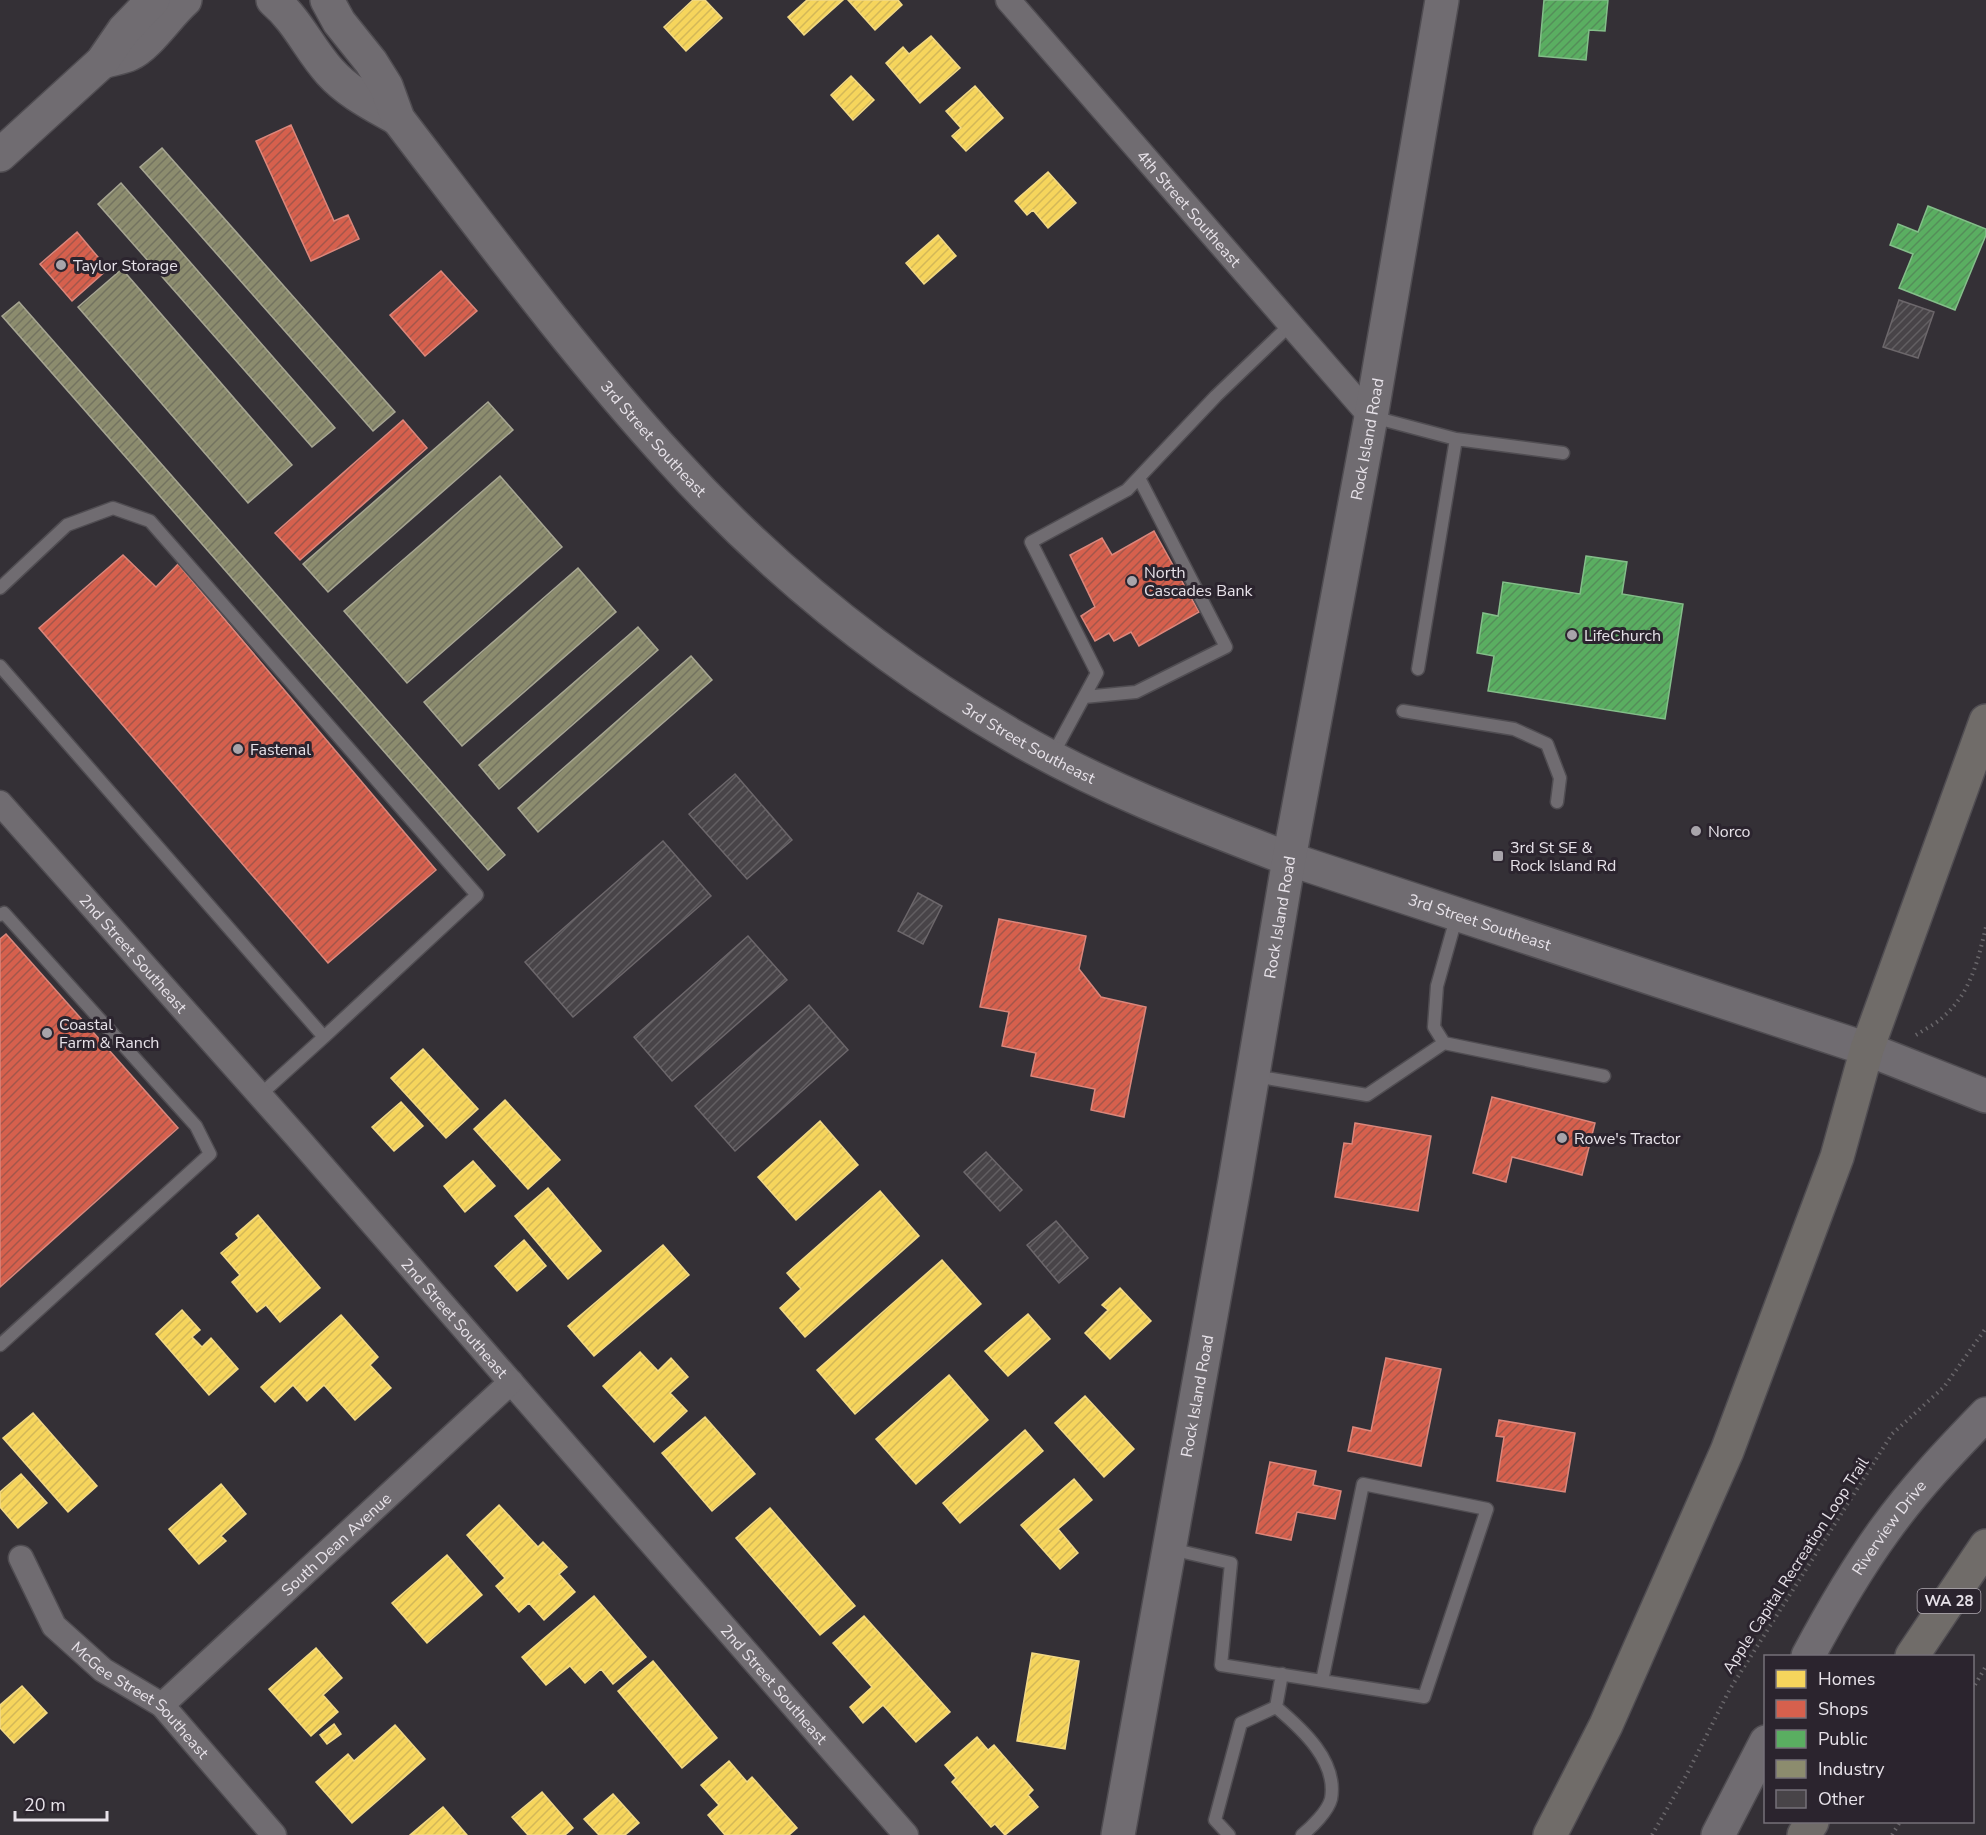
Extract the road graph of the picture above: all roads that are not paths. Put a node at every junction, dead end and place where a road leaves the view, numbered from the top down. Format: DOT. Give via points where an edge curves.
graph roads {
  1 [pos="153,0"];
  2 [pos="185,0"];
  3 [pos="273,0"];
  4 [pos="327,0"];
  5 [pos="1008,0"];
  6 [pos="1442,0"];
  7 [pos="102,62"];
  8 [pos="398,119"];
  9 [pos="0,155"];
  10 [pos="1291,324"];
  11 [pos="1371,417"];
  12 [pos="1456,438"];
  13 [pos="1563,453"];
  14 [pos="1139,478"];
  15 [pos="0,588"];
  16 [pos="0,666"];
  17 [pos="1418,669"];
  18 [pos="1084,697"];
  19 [pos="1403,711"];
  20 [pos="1986,721"];
  21 [pos="1051,757"];
  22 [pos="1557,802"];
  23 [pos="0,803"];
  24 [pos="1289,860"];
  25 [pos="1457,914"];
  26 [pos="0,915"];
  27 [pos="324,1037"];
  28 [pos="1444,1042"];
  29 [pos="1867,1049"];
  30 [pos="1253,1076"];
  31 [pos="1604,1076"];
  32 [pos="260,1095"];
  33 [pos="1986,1096"];
  34 [pos="0,1345"];
  35 [pos="511,1382"];
  36 [pos="1986,1414"];
  37 [pos="1986,1546"];
  38 [pos="1169,1549"];
  39 [pos="21,1557"];
  40 [pos="1809,1655"];
  41 [pos="1913,1655"];
  42 [pos="1282,1674"];
  43 [pos="1322,1681"];
  44 [pos="162,1705"];
  45 [pos="1276,1707"];
  46 [pos="1764,1746"];
  47 [pos="274,1835"];
  48 [pos="906,1835"];
  49 [pos="1118,1835"];
  50 [pos="1229,1835"];
  51 [pos="1302,1835"];
  52 [pos="1550,1835"];
  53 [pos="1718,1835"];
  1 -- 7 [label="main road" via="124,30"];
  2 -- 7 [label="main road" via="148,41 130,54"];
  3 -- 8 [label="main road, 3rd Street Southeast" via="302,31 330,72 353,94"];
  4 -- 8 [label="main road, 3rd Street Southeast" via="339,22 372,62"];
  5 -- 10 [label="street, 4th Street Southeast"];
  6 -- 11 [label="main road, Rock Island Road"];
  7 -- 9 [label="main road"];
  8 -- 21 [label="main road, 3rd Street Southeast" via="580,356 719,509 805,588 904,666"];
  10 -- 11 [label="street, 4th Street Southeast"];
  10 -- 14 [label="lane"];
  11 -- 12 [label="lane"];
  11 -- 24 [label="main road, Rock Island Road"];
  12 -- 13 [label="lane"];
  12 -- 17 [label="lane"];
  14 -- 18 [label="lane" via="1127,490 1031,542 1097,673"];
  14 -- 18 [label="lane" via="1226,647 1136,692"];
  15 -- 27 [label="lane" via="67,525 113,508 150,521 477,895"];
  16 -- 27 [label="lane"];
  18 -- 21 [label="lane"];
  19 -- 22 [label="lane" via="1514,729 1547,744 1560,778"];
  20 -- 29 [label="highway"];
  21 -- 24 [label="main road, 3rd Street Southeast" via="1139,799"];
  23 -- 32 [label="street, 2nd Street Southeast"];
  24 -- 25 [label="main road, 3rd Street Southeast"];
  24 -- 30 [label="main road, Rock Island Road"];
  25 -- 28 [label="lane" via="1437,986 1434,1027"];
  25 -- 29 [label="main road, 3rd Street Southeast"];
  26 -- 34 [label="lane" via="4,913 196,1126 210,1154"];
  27 -- 32 [label="lane"];
  28 -- 30 [label="lane" via="1367,1095"];
  28 -- 31 [label="lane"];
  29 -- 33 [label="main road"];
  29 -- 52 [label="highway" via="1837,1157 1727,1451 1606,1725"];
  30 -- 38 [label="main road, Rock Island Road"];
  32 -- 35 [label="street, 2nd Street Southeast"];
  35 -- 44 [label="street, South Dean Avenue"];
  35 -- 48 [label="street, 2nd Street Southeast"];
  36 -- 40 [label="main road, Riverview Drive" via="1884,1530"];
  37 -- 41 [label="highway, WA 28"];
  38 -- 42 [label="lane" via="1231,1563 1221,1665"];
  38 -- 49 [label="main road, Rock Island Road"];
  39 -- 44 [label="street, McGee Street Southeast" via="54,1626 103,1670"];
  42 -- 43 [label="lane"];
  42 -- 45 [label="lane"];
  43 -- 43 [label="lane" via="1424,1697 1487,1509 1363,1484"];
  44 -- 47 [label="street, McGee Street Southeast"];
  45 -- 50 [label="lane" via="1241,1723 1215,1820"];
  45 -- 51 [label="lane" via="1303,1730 1330,1770 1331,1800"];
  46 -- 53 [label="main road"];
}
